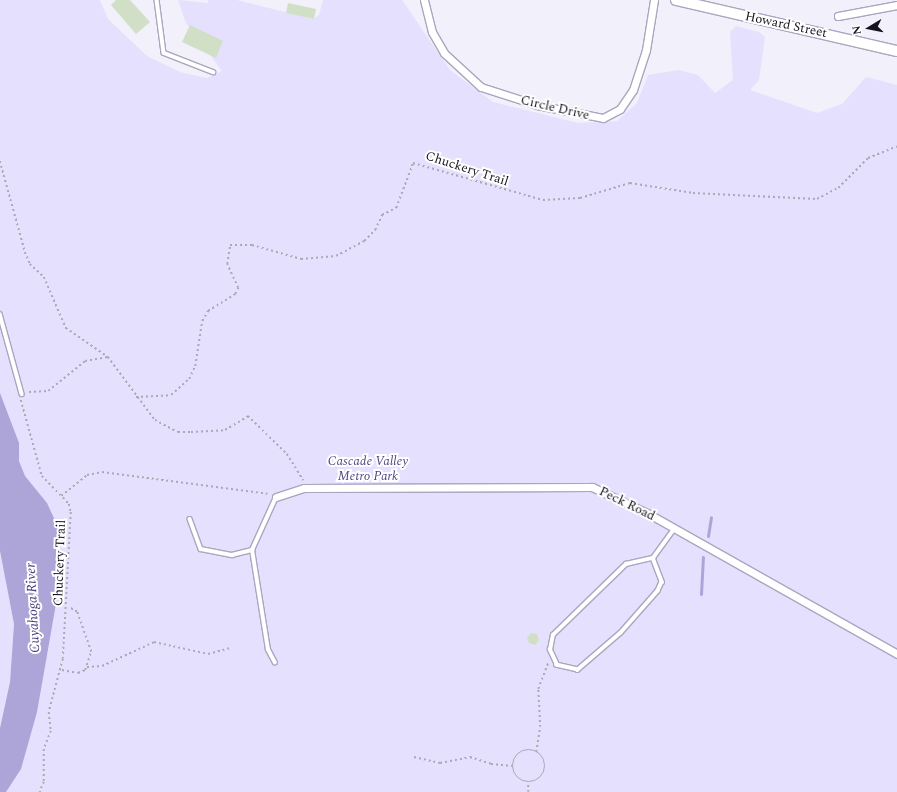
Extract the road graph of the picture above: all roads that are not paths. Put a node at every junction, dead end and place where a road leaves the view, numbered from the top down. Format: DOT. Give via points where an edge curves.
graph roads {
  1 [pos="157,0"];
  2 [pos="424,0"];
  3 [pos="654,0"];
  4 [pos="676,0"];
  5 [pos="698,2"];
  6 [pos="897,6"];
  7 [pos="838,16"];
  8 [pos="897,51"];
  9 [pos="213,72"];
  10 [pos="0,314"];
  11 [pos="22,394"];
  12 [pos="276,497"];
  13 [pos="190,519"];
  14 [pos="674,528"];
  15 [pos="252,550"];
  16 [pos="653,558"];
  17 [pos="897,654"];
  18 [pos="275,663"];
  1 -- 9 [label="lane" via="164,53"];
  2 -- 3 [label="street, Circle Drive" via="432,32 444,53 481,87 536,105 603,118 620,109 633,90 646,50"];
  4 -- 5 [label="main road, Howard Street"];
  5 -- 8 [label="main road, Howard Street"];
  6 -- 7 [label="street"];
  10 -- 11 [label="lane"];
  12 -- 14 [label="street, Peck Road" via="304,488 584,486 616,496"];
  12 -- 15 [label="lane"];
  13 -- 15 [label="lane" via="201,549 232,555"];
  14 -- 16 [label="lane"];
  14 -- 17 [label="street, Peck Road"];
  15 -- 18 [label="lane" via="268,650"];
  16 -- 16 [label="lane" via="626,564 558,631 551,641 553,659 563,669 578,670 607,648 658,591 662,582"];
}
